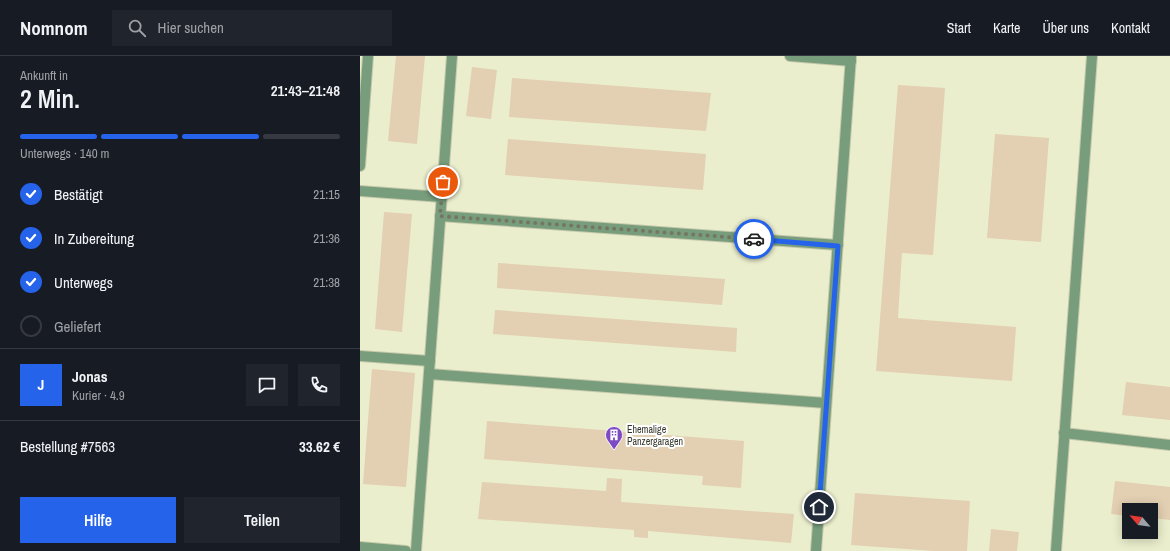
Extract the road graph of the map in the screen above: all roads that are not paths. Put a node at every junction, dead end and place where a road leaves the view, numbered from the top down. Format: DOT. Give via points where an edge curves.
graph roads {
  1 [pos="368,56"];
  2 [pos="452,56"];
  3 [pos="790,56"];
  4 [pos="1092,56"];
  5 [pos="851,58"];
  6 [pos="360,166"];
  7 [pos="360,191"];
  8 [pos="442,197"];
  9 [pos="440,216"];
  10 [pos="838,246"];
  11 [pos="360,356"];
  12 [pos="430,361"];
  13 [pos="429,374"];
  14 [pos="826,403"];
  15 [pos="1064,433"];
  16 [pos="1170,445"];
  17 [pos="360,547"];
  18 [pos="406,551"];
  19 [pos="416,551"];
  20 [pos="816,551"];
  21 [pos="1056,551"];
  1 -- 6 [label="street"];
  2 -- 8 [label="street"];
  3 -- 5 [label="street"];
  4 -- 15 [label="street"];
  5 -- 10 [label="street"];
  7 -- 8 [label="street"];
  8 -- 9 [label="street"];
  9 -- 10 [label="street"];
  9 -- 12 [label="street"];
  10 -- 14 [label="street"];
  11 -- 12 [label="street"];
  12 -- 13 [label="street"];
  13 -- 14 [label="street"];
  13 -- 19 [label="street"];
  14 -- 20 [label="street"];
  15 -- 16 [label="street"];
  15 -- 21 [label="street"];
  17 -- 18 [label="street"];
}
